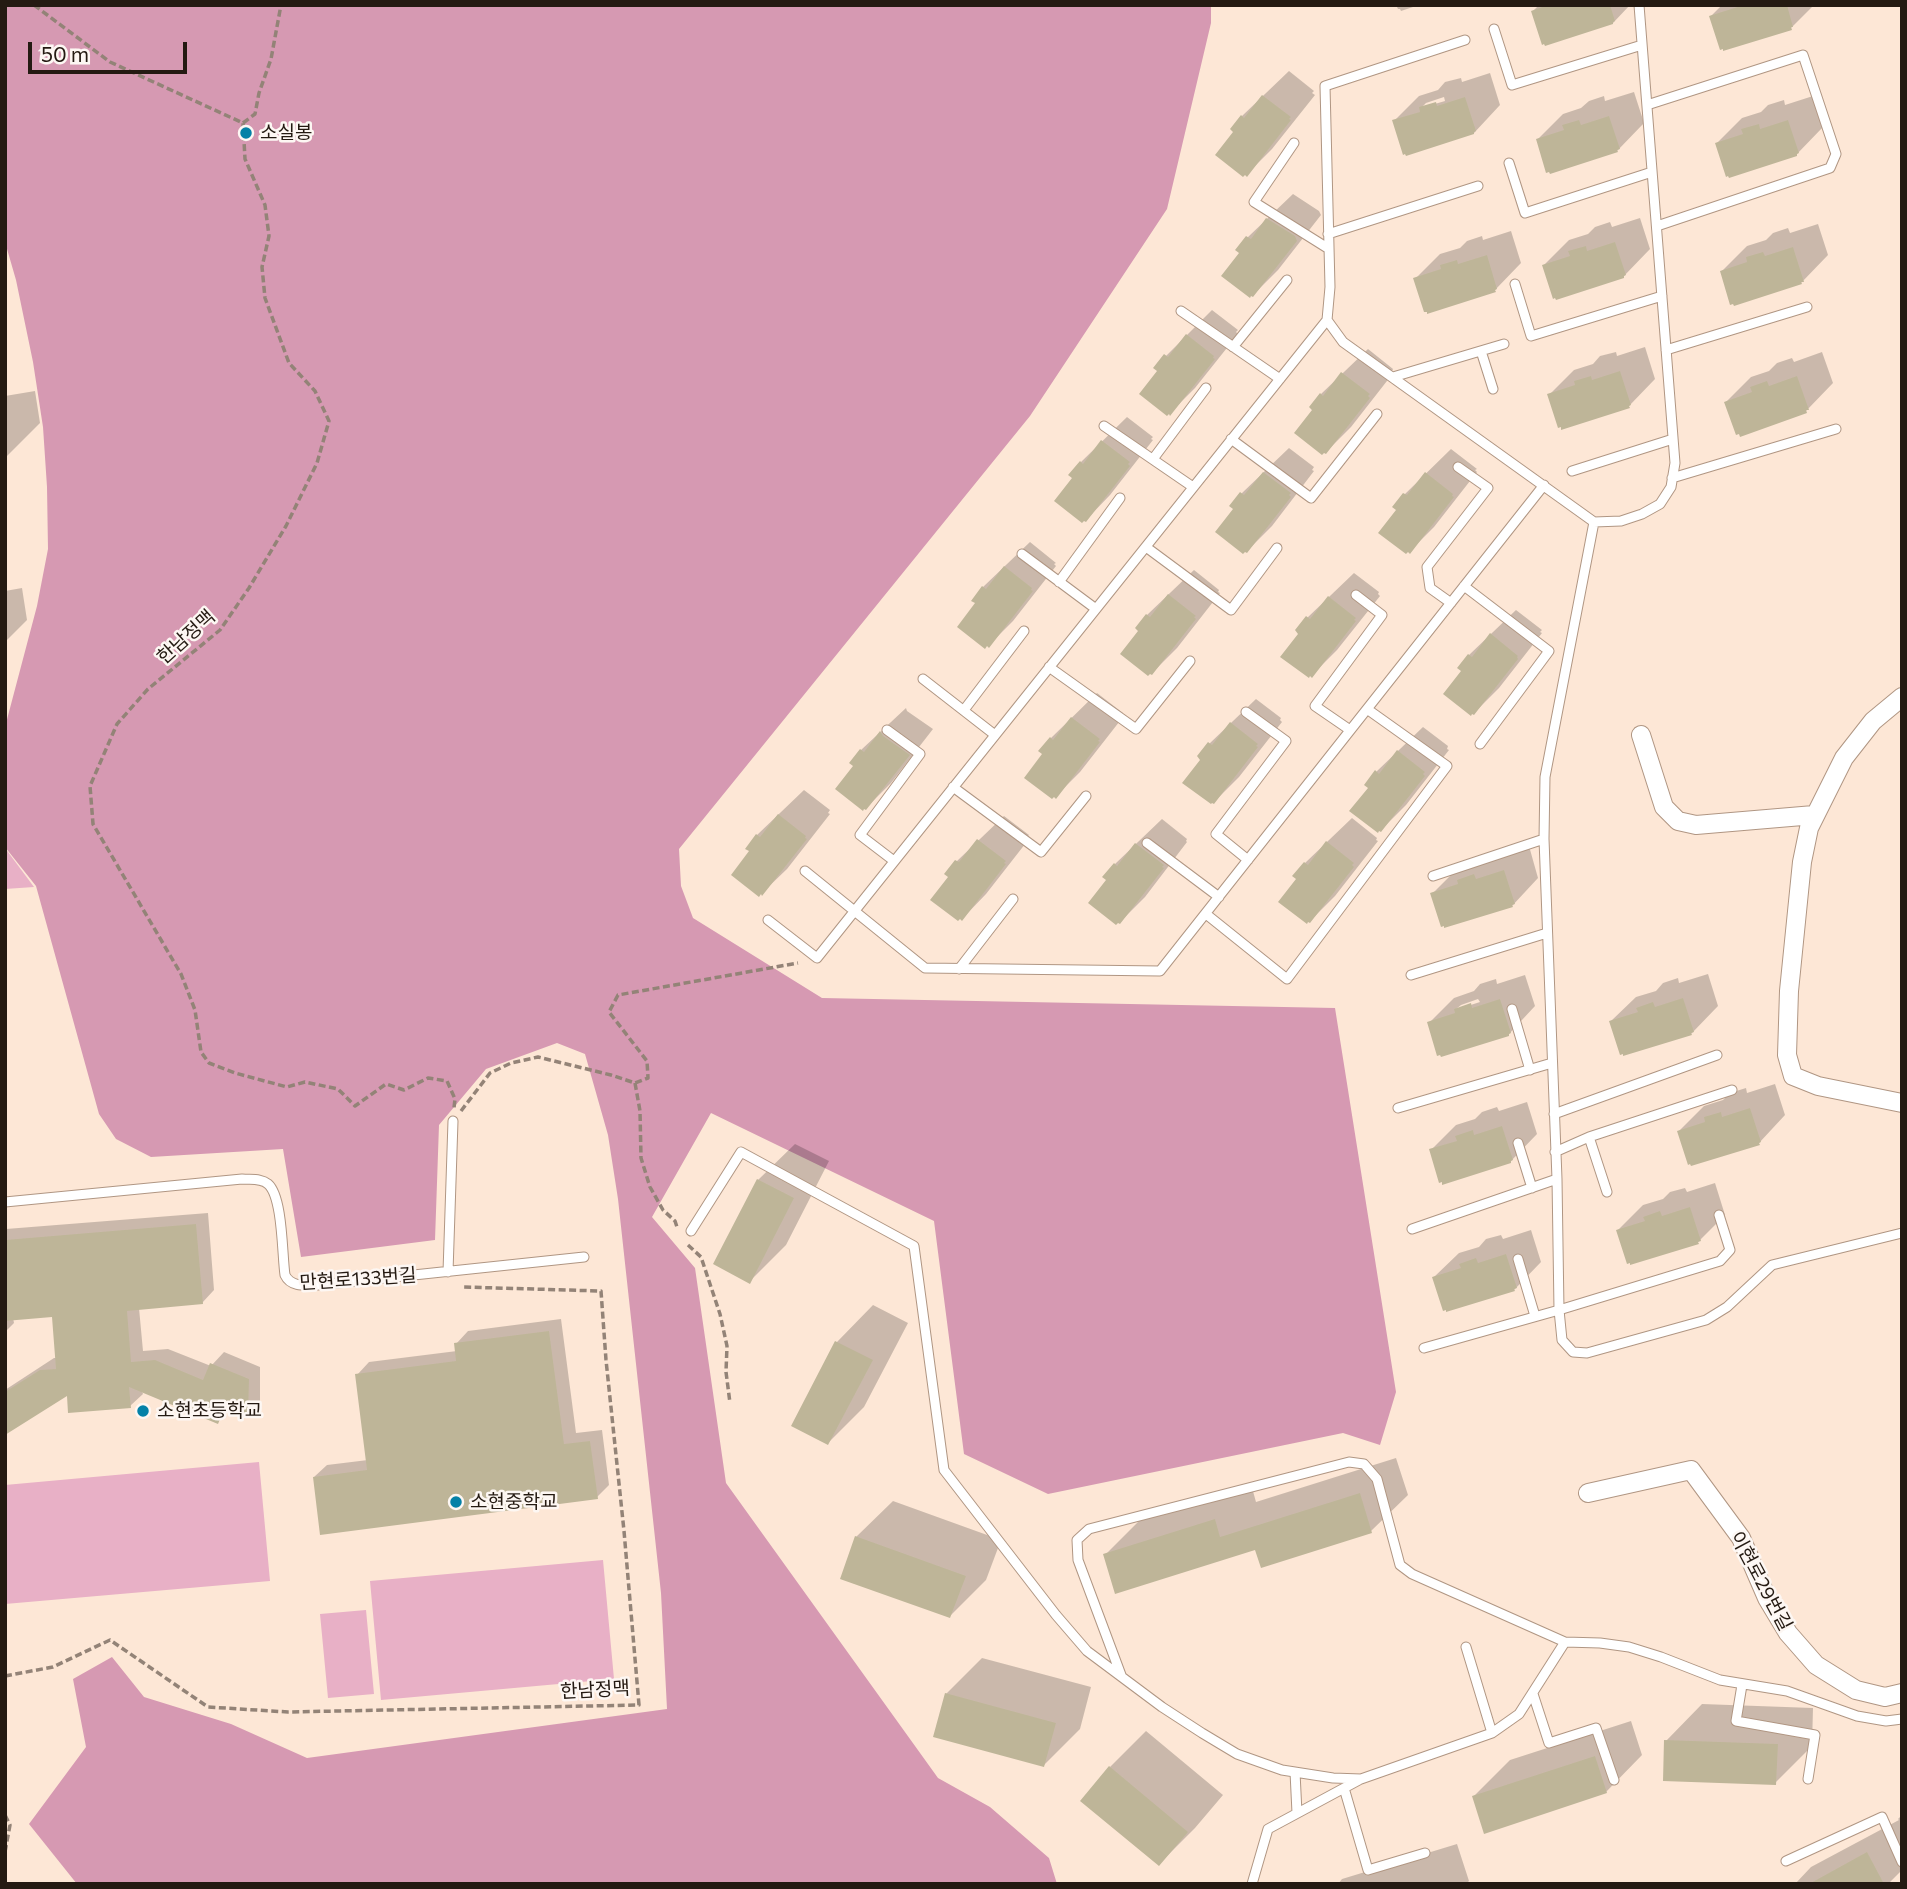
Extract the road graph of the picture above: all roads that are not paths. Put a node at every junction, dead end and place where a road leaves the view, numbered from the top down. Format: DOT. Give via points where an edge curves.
graph roads {
  1 [pos="1639,5"];
  2 [pos="1494,29"];
  3 [pos="1465,40"];
  4 [pos="1642,45"];
  5 [pos="1647,105"];
  6 [pos="1294,143"];
  7 [pos="1509,163"];
  8 [pos="1652,172"];
  9 [pos="1478,186"];
  10 [pos="1657,226"];
  11 [pos="1328,233"];
  12 [pos="1328,249"];
  13 [pos="1287,280"];
  14 [pos="1515,284"];
  15 [pos="1662,296"];
  16 [pos="1807,307"];
  17 [pos="1181,311"];
  18 [pos="1327,320"];
  19 [pos="1504,344"];
  20 [pos="1233,347"];
  21 [pos="1666,350"];
  22 [pos="1481,351"];
  23 [pos="1393,377"];
  24 [pos="1280,379"];
  25 [pos="1206,388"];
  26 [pos="1493,389"];
  27 [pos="1377,414"];
  28 [pos="1104,426"];
  29 [pos="1836,429"];
  30 [pos="1231,439"];
  31 [pos="1673,439"];
  32 [pos="1153,459"];
  33 [pos="1458,467"];
  34 [pos="1572,471"];
  35 [pos="1672,478"];
  36 [pos="1544,485"];
  37 [pos="1193,487"];
  38 [pos="1120,498"];
  39 [pos="1594,522"];
  40 [pos="1146,547"];
  41 [pos="1277,548"];
  42 [pos="1022,554"];
  43 [pos="1059,582"];
  44 [pos="1464,586"];
  45 [pos="1356,595"];
  46 [pos="1451,603"];
  47 [pos="1096,609"];
  48 [pos="1024,631"];
  49 [pos="1190,661"];
  50 [pos="1049,667"];
  51 [pos="923,679"];
  52 [pos="1902,697"];
  53 [pos="1367,709"];
  54 [pos="964,710"];
  55 [pos="1246,712"];
  56 [pos="887,730"];
  57 [pos="1350,730"];
  58 [pos="995,735"];
  59 [pos="1642,735"];
  60 [pos="1480,744"];
  61 [pos="953,787"];
  62 [pos="1086,796"];
  63 [pos="1814,816"];
  64 [pos="1544,839"];
  65 [pos="1147,844"];
  66 [pos="1248,860"];
  67 [pos="894,861"];
  68 [pos="805,871"];
  69 [pos="1433,876"];
  70 [pos="1219,897"];
  71 [pos="1013,899"];
  72 [pos="855,910"];
  73 [pos="1206,914"];
  74 [pos="768,920"];
  75 [pos="1547,933"];
  76 [pos="958,969"];
  77 [pos="1411,975"];
  78 [pos="1512,1009"];
  79 [pos="1717,1055"];
  80 [pos="1552,1063"];
  81 [pos="1530,1070"];
  82 [pos="1732,1090"];
  83 [pos="1902,1103"];
  84 [pos="1398,1108"];
  85 [pos="1554,1114"];
  86 [pos="453,1121"];
  87 [pos="1589,1137"];
  88 [pos="1518,1143"];
  89 [pos="1555,1152"];
  90 [pos="1557,1179"];
  91 [pos="1532,1188"];
  92 [pos="1607,1192"];
  93 [pos="5,1202"];
  94 [pos="1718,1214"];
  95 [pos="1412,1229"];
  96 [pos="691,1231"];
  97 [pos="1902,1233"];
  98 [pos="584,1257"];
  99 [pos="1518,1259"];
  100 [pos="448,1272"];
  101 [pos="1559,1310"];
  102 [pos="1535,1316"];
  103 [pos="1424,1348"];
  104 [pos="1588,1493"];
  105 [pos="1565,1642"];
  106 [pos="1466,1647"];
  107 [pos="1121,1676"];
  108 [pos="1742,1685"];
  109 [pos="1533,1693"];
  110 [pos="1902,1693"];
  111 [pos="1902,1719"];
  112 [pos="1492,1733"];
  113 [pos="1295,1772"];
  114 [pos="1361,1779"];
  115 [pos="1808,1779"];
  116 [pos="1614,1780"];
  117 [pos="1344,1788"];
  118 [pos="1297,1813"];
  119 [pos="1425,1853"];
  120 [pos="1786,1861"];
  121 [pos="1902,1862"];
  122 [pos="1252,1884"];
  1 -- 4 [label="lane"];
  2 -- 4 [label="lane" via="1511,85"];
  3 -- 11 [label="lane" via="1325,86"];
  4 -- 5 [label="lane"];
  5 -- 8 [label="lane"];
  5 -- 10 [label="lane" via="1803,55 1836,154 1830,168"];
  6 -- 12 [label="lane" via="1254,202"];
  7 -- 8 [label="lane" via="1525,214"];
  8 -- 10 [label="lane"];
  9 -- 11 [label="lane"];
  10 -- 15 [label="lane"];
  11 -- 12 [label="lane"];
  12 -- 18 [label="lane"];
  13 -- 20 [label="lane"];
  14 -- 15 [label="lane" via="1531,335"];
  15 -- 21 [label="lane"];
  16 -- 21 [label="lane"];
  17 -- 20 [label="lane"];
  18 -- 23 [label="lane" via="1343,342"];
  18 -- 24 [label="lane"];
  19 -- 22 [label="lane"];
  20 -- 24 [label="lane"];
  21 -- 31 [label="lane"];
  22 -- 23 [label="lane"];
  22 -- 26 [label="lane"];
  23 -- 36 [label="lane"];
  24 -- 30 [label="lane"];
  25 -- 32 [label="lane"];
  27 -- 30 [label="lane" via="1311,498"];
  28 -- 32 [label="lane"];
  29 -- 35 [label="lane"];
  30 -- 37 [label="lane"];
  31 -- 34 [label="lane"];
  31 -- 35 [label="lane"];
  32 -- 37 [label="lane"];
  33 -- 46 [label="lane" via="1488,488 1427,567 1430,588"];
  35 -- 39 [label="lane" via="1660,504 1621,521"];
  36 -- 39 [label="lane"];
  36 -- 44 [label="lane"];
  37 -- 40 [label="lane"];
  38 -- 43 [label="lane"];
  39 -- 64 [label="lane" via="1545,777"];
  40 -- 41 [label="lane" via="1231,610"];
  40 -- 47 [label="lane"];
  42 -- 43 [label="lane"];
  43 -- 47 [label="lane"];
  44 -- 46 [label="lane"];
  44 -- 60 [label="lane" via="1549,651"];
  45 -- 57 [label="lane" via="1382,615 1315,706"];
  46 -- 53 [label="lane"];
  47 -- 50 [label="lane"];
  48 -- 54 [label="lane"];
  49 -- 50 [label="lane" via="1136,729"];
  50 -- 58 [label="lane"];
  51 -- 54 [label="lane"];
  52 -- 63 [label="street" via="1874,721 1844,758"];
  53 -- 57 [label="lane"];
  53 -- 73 [label="lane" via="1447,766 1287,979"];
  54 -- 58 [label="lane"];
  55 -- 66 [label="lane" via="1286,741 1216,834"];
  56 -- 67 [label="lane" via="920,754 860,835"];
  57 -- 66 [label="lane"];
  58 -- 61 [label="lane"];
  59 -- 63 [label="street" via="1664,807 1678,821 1696,825"];
  61 -- 62 [label="lane" via="1041,852"];
  61 -- 67 [label="lane"];
  63 -- 83 [label="street" via="1802,862 1789,991 1787,1055 1793,1076 1818,1086"];
  64 -- 69 [label="lane"];
  64 -- 75 [label="lane"];
  65 -- 70 [label="lane"];
  66 -- 70 [label="lane"];
  67 -- 72 [label="lane"];
  68 -- 72 [label="lane"];
  70 -- 73 [label="lane"];
  71 -- 76 [label="lane"];
  72 -- 74 [label="lane" via="817,958"];
  72 -- 76 [label="lane" via="925,968"];
  73 -- 76 [label="lane" via="1160,971"];
  75 -- 77 [label="lane"];
  75 -- 80 [label="lane"];
  78 -- 81 [label="lane"];
  79 -- 85 [label="lane"];
  80 -- 81 [label="lane"];
  80 -- 85 [label="lane"];
  81 -- 84 [label="lane"];
  82 -- 87 [label="lane"];
  85 -- 89 [label="lane"];
  86 -- 100 [label="lane"];
  87 -- 89 [label="lane"];
  87 -- 92 [label="lane"];
  88 -- 91 [label="lane"];
  89 -- 90 [label="lane"];
  90 -- 91 [label="lane"];
  90 -- 101 [label="lane"];
  91 -- 95 [label="lane"];
  93 -- 100 [label="lane, 만현로133번길" via="260,1180 270,1185 278,1202 285,1275 294,1284"];
  94 -- 101 [label="lane" via="1730,1250 1720,1261"];
  96 -- 107 [label="lane" via="741,1152 914,1246 944,1470 1056,1615 1087,1651"];
  97 -- 101 [label="lane" via="1772,1265 1706,1320 1587,1353 1573,1352 1562,1340"];
  98 -- 100 [label="lane, 만현로133번길"];
  99 -- 102 [label="lane"];
  101 -- 102 [label="lane"];
  102 -- 103 [label="lane"];
  104 -- 110 [label="street, 이현로29번길" via="1691,1471 1741,1538 1788,1633 1816,1665 1856,1690 1885,1697"];
  105 -- 107 [label="lane" via="1400,1565 1377,1479 1364,1464 1349,1462 1089,1530 1077,1540 1078,1560"];
  105 -- 108 [label="lane" via="1629,1647"];
  105 -- 109 [label="lane"];
  106 -- 112 [label="lane"];
  107 -- 113 [label="lane" via="1237,1754"];
  108 -- 111 [label="lane" via="1787,1691 1857,1716"];
  108 -- 115 [label="lane" via="1736,1721 1815,1735"];
  109 -- 112 [label="lane" via="1519,1714"];
  109 -- 116 [label="lane" via="1549,1743 1596,1728"];
  112 -- 114 [label="lane"];
  113 -- 114 [label="lane"];
  113 -- 118 [label="lane"];
  114 -- 117 [label="lane"];
  117 -- 118 [label="lane"];
  117 -- 119 [label="lane" via="1368,1870"];
  118 -- 122 [label="lane" via="1268,1829"];
  120 -- 121 [label="lane" via="1882,1817"];
}
